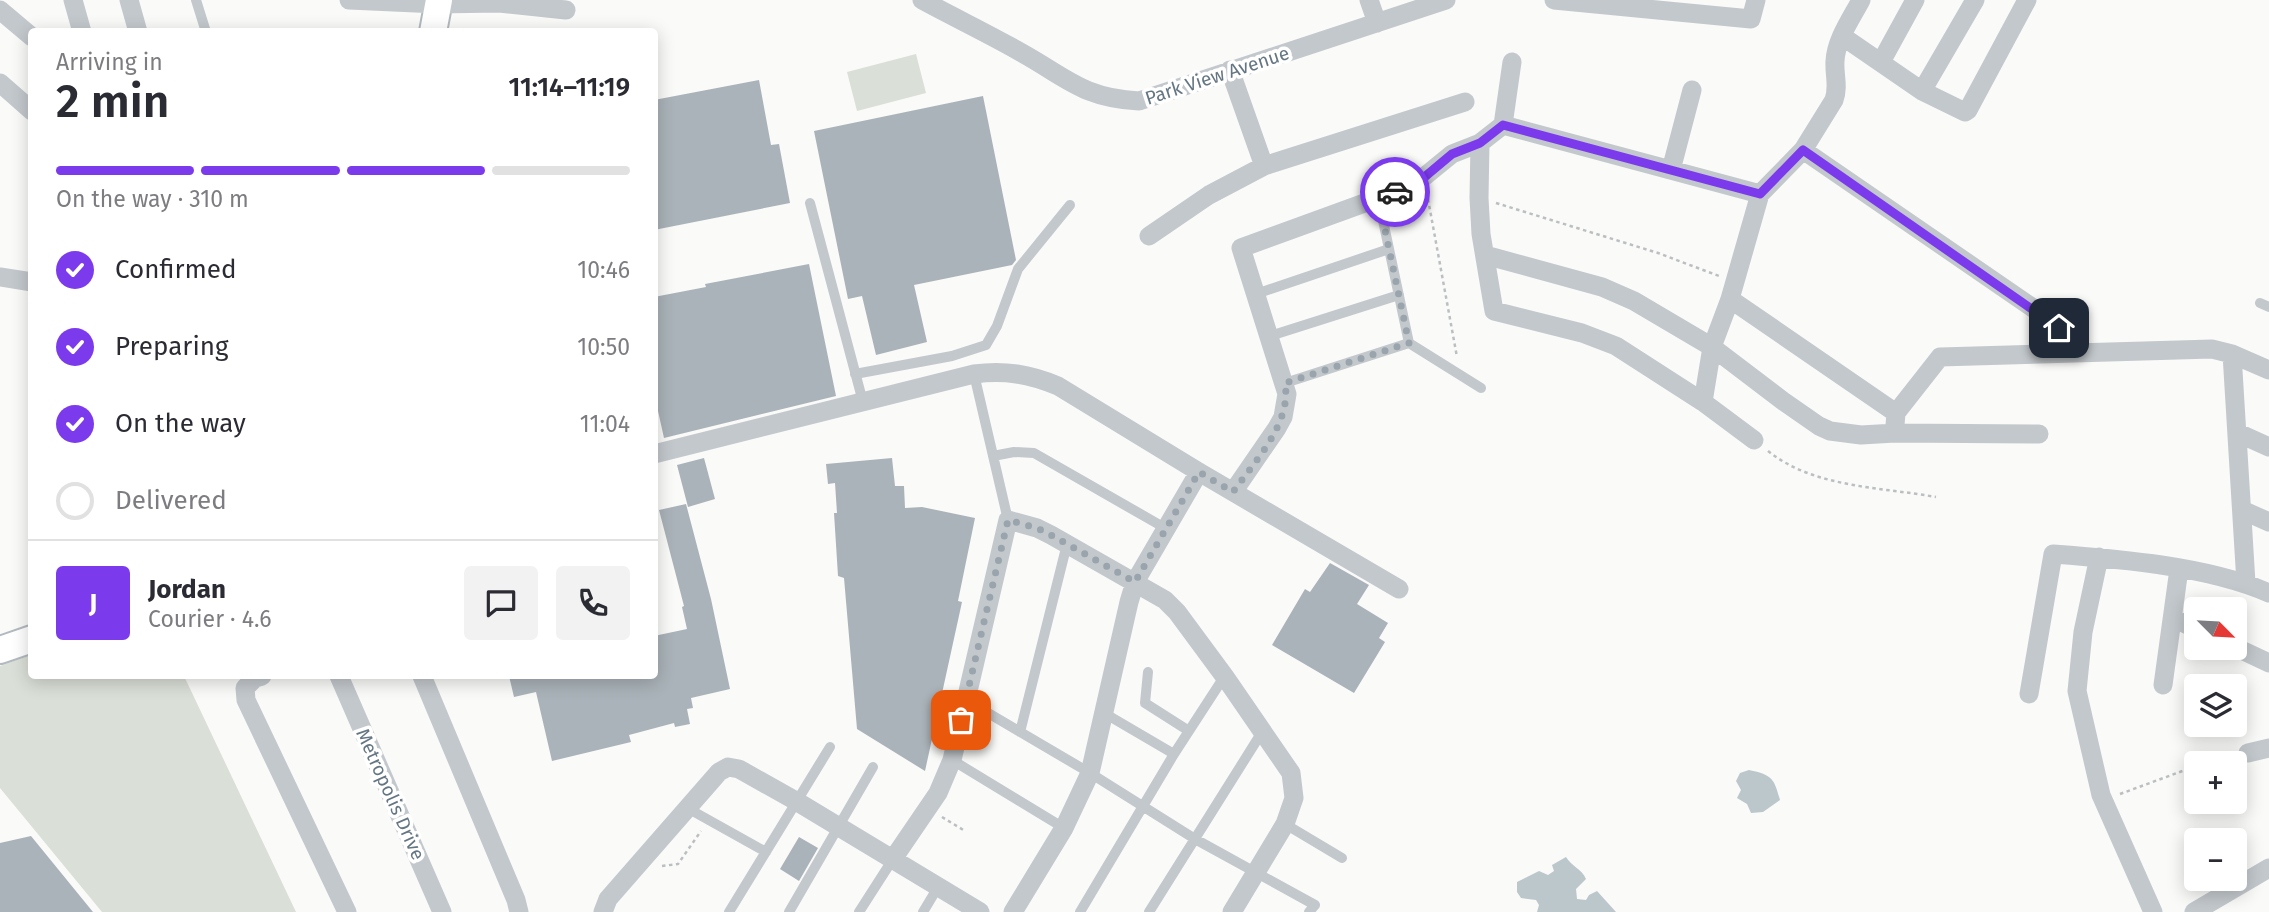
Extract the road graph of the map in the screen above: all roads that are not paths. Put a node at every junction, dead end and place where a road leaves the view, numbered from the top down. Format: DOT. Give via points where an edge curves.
graph roads {
  1 [pos="73,0"];
  2 [pos="129,0"];
  3 [pos="196,0"];
  4 [pos="349,0"];
  5 [pos="922,0"];
  6 [pos="1369,0"];
  7 [pos="1446,0"];
  8 [pos="1554,0"];
  9 [pos="1756,0"];
  10 [pos="1861,0"];
  11 [pos="1915,0"];
  12 [pos="1975,0"];
  13 [pos="2027,0"];
  14 [pos="438,2"];
  15 [pos="0,10"];
  16 [pos="566,10"];
  17 [pos="1377,23"];
  18 [pos="81,28"];
  19 [pos="137,28"];
  20 [pos="205,28"];
  21 [pos="434,28"];
  22 [pos="28,34"];
  23 [pos="1842,36"];
  24 [pos="1512,62"];
  25 [pos="1881,62"];
  26 [pos="1230,69"];
  27 [pos="0,83"];
  28 [pos="1692,90"];
  29 [pos="1922,91"];
  30 [pos="1465,102"];
  31 [pos="28,108"];
  32 [pos="1503,125"];
  33 [pos="1480,143"];
  34 [pos="1803,150"];
  35 [pos="1264,166"];
  36 [pos="1671,170"];
  37 [pos="1760,194"];
  38 [pos="1378,197"];
  39 [pos="810,203"];
  40 [pos="1070,205"];
  41 [pos="1149,236"];
  42 [pos="1390,249"];
  43 [pos="1485,255"];
  44 [pos="0,277"];
  45 [pos="28,281"];
  46 [pos="1732,291"];
  47 [pos="1256,294"];
  48 [pos="1399,295"];
  49 [pos="1270,336"];
  50 [pos="1409,343"];
  51 [pos="1712,347"];
  52 [pos="2083,353"];
  53 [pos="2232,354"];
  54 [pos="2269,370"];
  55 [pos="855,374"];
  56 [pos="974,374"];
  57 [pos="1285,383"];
  58 [pos="1481,388"];
  59 [pos="863,402"];
  60 [pos="1703,402"];
  61 [pos="1895,423"];
  62 [pos="2238,433"];
  63 [pos="2039,434"];
  64 [pos="1754,440"];
  65 [pos="2269,447"];
  66 [pos="658,453"];
  67 [pos="993,456"];
  68 [pos="1199,472"];
  69 [pos="1233,492"];
  70 [pos="2242,510"];
  71 [pos="1008,520"];
  72 [pos="2269,522"];
  73 [pos="1165,528"];
  74 [pos="1067,544"];
  75 [pos="2099,557"];
  76 [pos="2179,569"];
  77 [pos="1135,582"];
  78 [pos="2246,583"];
  79 [pos="1399,589"];
  80 [pos="2269,593"];
  81 [pos="2173,618"];
  82 [pos="2184,623"];
  83 [pos="28,640"];
  84 [pos="0,650"];
  85 [pos="2247,653"];
  86 [pos="2269,663"];
  87 [pos="1148,672"];
  88 [pos="1224,677"];
  89 [pos="253,679"];
  90 [pos="340,679"];
  91 [pos="423,679"];
  92 [pos="2163,685"];
  93 [pos="2029,694"];
  94 [pos="966,700"];
  95 [pos="1103,712"];
  96 [pos="1189,731"];
  97 [pos="1020,732"];
  98 [pos="1262,732"];
  99 [pos="830,747"];
  100 [pos="2269,748"];
  101 [pos="1174,754"];
  102 [pos="2248,754"];
  103 [pos="952,760"];
  104 [pos="873,767"];
  105 [pos="1090,773"];
  106 [pos="796,801"];
  107 [pos="1142,807"];
  108 [pos="689,808"];
  109 [pos="1285,824"];
  110 [pos="840,827"];
  111 [pos="1064,828"];
  112 [pos="1195,839"];
  113 [pos="766,852"];
  114 [pos="1342,858"];
  115 [pos="893,859"];
  116 [pos="2269,868"];
  117 [pos="1257,873"];
  118 [pos="2260,879"];
  119 [pos="938,887"];
  120 [pos="347,912"];
  121 [pos="442,912"];
  122 [pos="519,912"];
  123 [pos="603,912"];
  124 [pos="729,912"];
  125 [pos="789,912"];
  126 [pos="859,912"];
  127 [pos="923,912"];
  128 [pos="980,912"];
  129 [pos="1013,912"];
  130 [pos="1080,912"];
  131 [pos="1149,912"];
  132 [pos="1232,912"];
  133 [pos="1309,912"];
  134 [pos="2153,912"];
  135 [pos="2194,912"];
  1 -- 18 [label="street"];
  2 -- 19 [label="street"];
  3 -- 20 [label="lane"];
  4 -- 14 [label="street"];
  5 -- 26 [label="street, Park View Avenue" via="1084,91 1114,100 1139,101"];
  6 -- 17 [label="street"];
  7 -- 17 [label="street, Park View Avenue"];
  8 -- 9 [label="street" via="1751,19"];
  10 -- 23 [label="street"];
  11 -- 25 [label="street"];
  12 -- 29 [label="street"];
  13 -- 29 [label="street" via="1968,110 1961,112"];
  14 -- 16 [label="street"];
  14 -- 21 [label="main road"];
  15 -- 22 [label="street"];
  17 -- 26 [label="street, Park View Avenue"];
  23 -- 25 [label="street"];
  23 -- 34 [label="street" via="1835,62 1837,91"];
  24 -- 32 [label="street"];
  25 -- 29 [label="street"];
  26 -- 35 [label="street"];
  27 -- 31 [label="street"];
  28 -- 36 [label="street"];
  30 -- 35 [label="street"];
  32 -- 33 [label="street"];
  32 -- 36 [label="street"];
  33 -- 38 [label="street" via="1452,154 1415,185"];
  33 -- 43 [label="street"];
  34 -- 37 [label="street"];
  34 -- 52 [label="street" via="2046,317"];
  35 -- 41 [label="street" via="1209,195"];
  36 -- 37 [label="street"];
  37 -- 46 [label="street"];
  38 -- 42 [label="lane"];
  38 -- 47 [label="street" via="1241,248"];
  39 -- 55 [label="lane"];
  40 -- 55 [label="lane" via="1018,269 986,345"];
  42 -- 47 [label="lane"];
  42 -- 48 [label="lane"];
  43 -- 51 [label="street" via="1619,293"];
  43 -- 60 [label="street" via="1494,312 1616,346"];
  44 -- 45 [label="street"];
  46 -- 51 [label="street"];
  46 -- 61 [label="street"];
  47 -- 49 [label="street"];
  48 -- 49 [label="lane"];
  48 -- 50 [label="lane"];
  49 -- 57 [label="street"];
  50 -- 57 [label="lane"];
  50 -- 58 [label="lane"];
  51 -- 60 [label="street"];
  51 -- 61 [label="street" via="1819,426 1845,434"];
  52 -- 53 [label="street" via="2212,349"];
  52 -- 61 [label="street" via="1940,357"];
  53 -- 54 [label="street"];
  53 -- 62 [label="street"];
  55 -- 59 [label="lane"];
  56 -- 59 [label="street"];
  56 -- 67 [label="lane"];
  56 -- 68 [label="street" via="1016,372 1058,386"];
  57 -- 69 [label="street" via="1283,417"];
  59 -- 66 [label="street"];
  60 -- 64 [label="street"];
  61 -- 63 [label="street"];
  62 -- 65 [label="street"];
  62 -- 70 [label="street"];
  67 -- 71 [label="lane"];
  67 -- 73 [label="lane" via="1034,453"];
  68 -- 69 [label="street"];
  68 -- 73 [label="street"];
  69 -- 79 [label="street"];
  70 -- 72 [label="street"];
  70 -- 78 [label="street"];
  71 -- 74 [label="street" via="1037,528"];
  71 -- 94 [label="street"];
  73 -- 77 [label="street"];
  74 -- 77 [label="street"];
  74 -- 97 [label="lane"];
  75 -- 76 [label="street"];
  75 -- 93 [label="street" via="2053,554"];
  75 -- 134 [label="street" via="2083,632 2077,691 2103,800"];
  76 -- 78 [label="street"];
  76 -- 81 [label="street"];
  77 -- 88 [label="street" via="1177,612"];
  77 -- 95 [label="street"];
  78 -- 80 [label="street"];
  81 -- 82 [label="street"];
  81 -- 92 [label="street"];
  83 -- 84 [label="main road"];
  85 -- 86 [label="street"];
  87 -- 96 [label="lane" via="1145,703"];
  88 -- 96 [label="lane"];
  88 -- 98 [label="street"];
  89 -- 120 [label="street" via="245,688 246,700"];
  90 -- 121 [label="street, Metropolis Drive"];
  91 -- 122 [label="street"];
  94 -- 97 [label="lane"];
  94 -- 103 [label="street"];
  95 -- 101 [label="lane"];
  95 -- 105 [label="street"];
  96 -- 101 [label="lane"];
  97 -- 105 [label="lane"];
  98 -- 109 [label="street" via="1291,773 1293,798"];
  98 -- 112 [label="lane"];
  99 -- 106 [label="lane"];
  100 -- 102 [label="street"];
  101 -- 107 [label="lane"];
  103 -- 111 [label="lane"];
  103 -- 115 [label="street" via="946,778"];
  104 -- 110 [label="lane"];
  105 -- 107 [label="lane"];
  105 -- 111 [label="street"];
  106 -- 108 [label="street" via="728,767"];
  106 -- 110 [label="street"];
  106 -- 113 [label="lane"];
  107 -- 112 [label="lane"];
  107 -- 130 [label="lane"];
  108 -- 113 [label="lane"];
  108 -- 123 [label="street" via="608,899"];
  109 -- 114 [label="lane"];
  109 -- 117 [label="street"];
  110 -- 115 [label="street"];
  110 -- 125 [label="lane"];
  111 -- 129 [label="street"];
  112 -- 117 [label="lane"];
  112 -- 131 [label="lane"];
  113 -- 124 [label="lane"];
  115 -- 119 [label="street"];
  115 -- 126 [label="lane"];
  116 -- 118 [label="street"];
  117 -- 132 [label="street"];
  117 -- 133 [label="lane" via="1315,905"];
  118 -- 135 [label="street"];
  119 -- 127 [label="lane"];
  119 -- 128 [label="street"];
}
